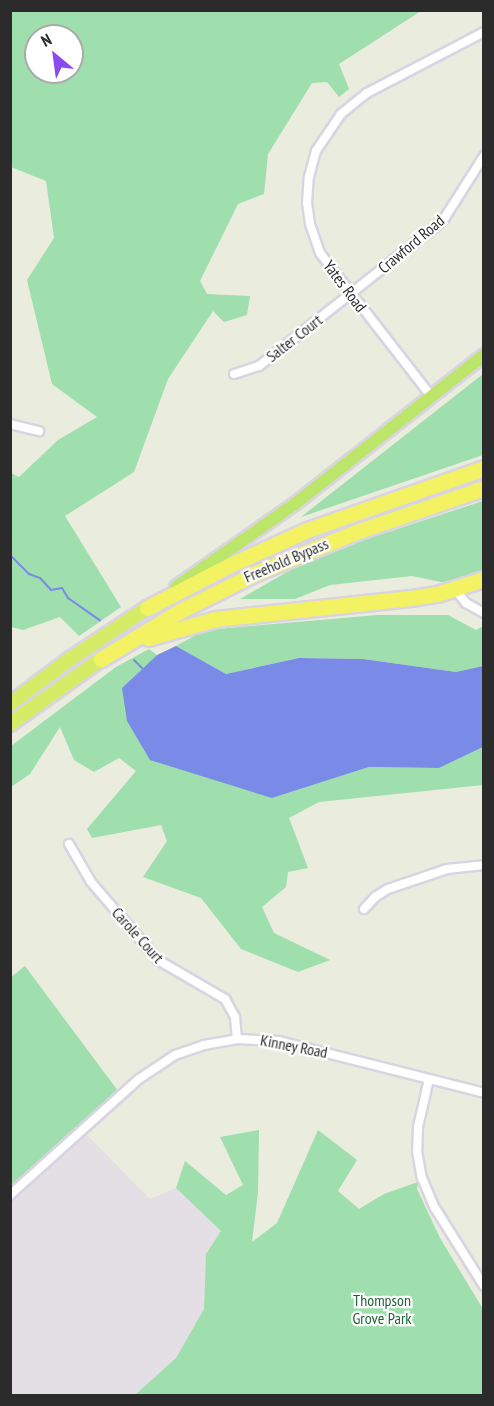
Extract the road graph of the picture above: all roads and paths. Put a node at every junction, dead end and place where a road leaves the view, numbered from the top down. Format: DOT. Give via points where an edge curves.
graph roads {
  1 [pos="483,32"];
  2 [pos="483,156"];
  3 [pos="350,294"];
  4 [pos="483,355"];
  5 [pos="234,374"];
  6 [pos="431,396"];
  7 [pos="10,424"];
  8 [pos="39,431"];
  9 [pos="483,468"];
  10 [pos="483,488"];
  11 [pos="483,579"];
  12 [pos="455,589"];
  13 [pos="147,608"];
  14 [pos="483,613"];
  15 [pos="101,658"];
  16 [pos="10,704"];
  17 [pos="10,724"];
  18 [pos="69,844"];
  19 [pos="483,865"];
  20 [pos="364,909"];
  21 [pos="237,1039"];
  22 [pos="429,1079"];
  23 [pos="483,1093"];
  24 [pos="10,1195"];
  25 [pos="483,1286"];
  1 -- 3 [label="street, Yates Road" via="368,93 341,114 316,151 309,177 310,224 320,253"];
  2 -- 3 [label="street, Crawford Road" via="444,219"];
  3 -- 5 [label="street, Salter Court" via="259,366"];
  3 -- 6 [label="street, Yates Road"];
  4 -- 6 [label="main road"];
  6 -- 13 [label="main road" via="234,547"];
  7 -- 8 [label="street"];
  9 -- 13 [label="highway, Freehold Bypass" via="307,530"];
  10 -- 15 [label="highway, Freehold Bypass" via="356,531 266,568 182,610"];
  11 -- 12 [label="highway"];
  12 -- 14 [label="street" via="466,603"];
  12 -- 15 [label="highway" via="411,598 215,619 151,637"];
  13 -- 16 [label="highway"];
  15 -- 17 [label="highway"];
  18 -- 21 [label="street, Carole Court" via="91,882 158,960 225,999 235,1017"];
  19 -- 20 [label="street" via="447,868 403,884 378,894"];
  21 -- 22 [label="street, Kinney Road" via="291,1043"];
  21 -- 24 [label="street, Kinney Road" via="188,1050 150,1070"];
  22 -- 23 [label="street, Kinney Road"];
  22 -- 25 [label="street" via="418,1127 422,1178 435,1209"];
}
